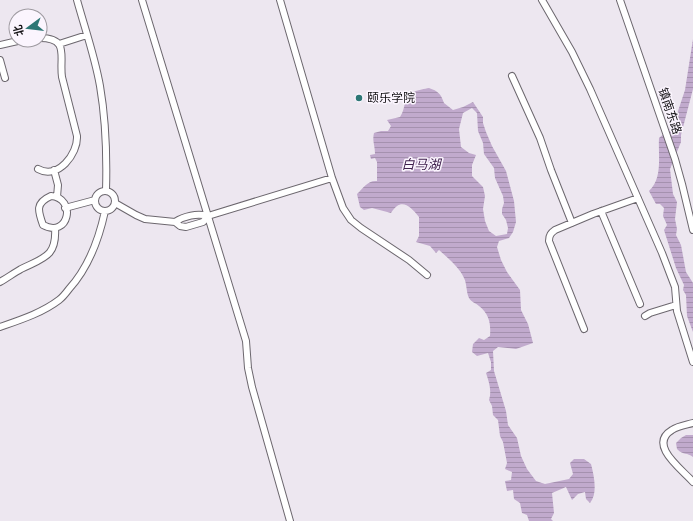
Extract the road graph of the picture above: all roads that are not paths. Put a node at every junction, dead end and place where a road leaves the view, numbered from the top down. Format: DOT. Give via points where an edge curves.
graph roads {
  1 [pos="77,0"];
  2 [pos="142,0"];
  3 [pos="280,0"];
  4 [pos="542,0"];
  5 [pos="620,0"];
  6 [pos="87,35"];
  7 [pos="48,38"];
  8 [pos="59,44"];
  9 [pos="0,60"];
  10 [pos="512,76"];
  11 [pos="5,78"];
  12 [pos="38,169"];
  13 [pos="54,170"];
  14 [pos="332,178"];
  15 [pos="106,191"];
  16 [pos="57,197"];
  17 [pos="638,198"];
  18 [pos="95,200"];
  19 [pos="115,203"];
  20 [pos="66,208"];
  21 [pos="105,211"];
  22 [pos="601,211"];
  23 [pos="190,216"];
  24 [pos="208,216"];
  25 [pos="175,222"];
  26 [pos="572,223"];
  27 [pos="193,225"];
  28 [pos="55,228"];
  29 [pos="693,230"];
  30 [pos="427,275"];
  31 [pos="0,282"];
  32 [pos="640,304"];
  33 [pos="676,305"];
  34 [pos="646,316"];
  35 [pos="0,327"];
  36 [pos="584,329"];
  37 [pos="693,362"];
  38 [pos="693,423"];
  39 [pos="693,482"];
  40 [pos="290,521"];
  1 -- 6 [label="street"];
  2 -- 24 [label="street"];
  3 -- 14 [label="street"];
  4 -- 17 [label="street" via="572,52"];
  5 -- 29 [label="street, 镇南东路" via="675,159"];
  6 -- 8 [label="street"];
  6 -- 15 [label="street" via="95,60 103,107"];
  7 -- 8 [label="street"];
  8 -- 13 [label="street" via="60,68 77,143 67,162"];
  9 -- 11 [label="street"];
  10 -- 26 [label="street" via="540,138"];
  12 -- 13 [label="street"];
  13 -- 16 [label="street" via="58,186"];
  14 -- 24 [label="street"];
  14 -- 30 [label="street" via="343,208 351,220"];
  15 -- 18 [label="street" via="100,192"];
  15 -- 19 [label="street" via="114,196"];
  16 -- 20 [label="street" via="62,199"];
  16 -- 28 [label="street" via="44,199 38,207 43,225"];
  17 -- 22 [label="street"];
  17 -- 33 [label="street" via="675,287"];
  18 -- 20 [label="street"];
  18 -- 21 [label="street" via="98,209"];
  19 -- 21 [label="street" via="111,209"];
  19 -- 25 [label="street" via="145,219"];
  20 -- 28 [label="street" via="66,222"];
  21 -- 35 [label="street" via="94,249 83,272 60,300"];
  22 -- 26 [label="street"];
  22 -- 32 [label="street"];
  23 -- 24 [label="street"];
  23 -- 25 [label="street"];
  23 -- 27 [label="street"];
  24 -- 27 [label="street" via="203,222"];
  24 -- 40 [label="street" via="246,341 252,387"];
  25 -- 27 [label="street" via="180,226"];
  26 -- 36 [label="street" via="551,233 549,241"];
  28 -- 31 [label="street" via="51,253"];
  33 -- 34 [label="street"];
  33 -- 37 [label="street"];
  38 -- 39 [label="street" via="670,431 663,442 669,458"];
}
